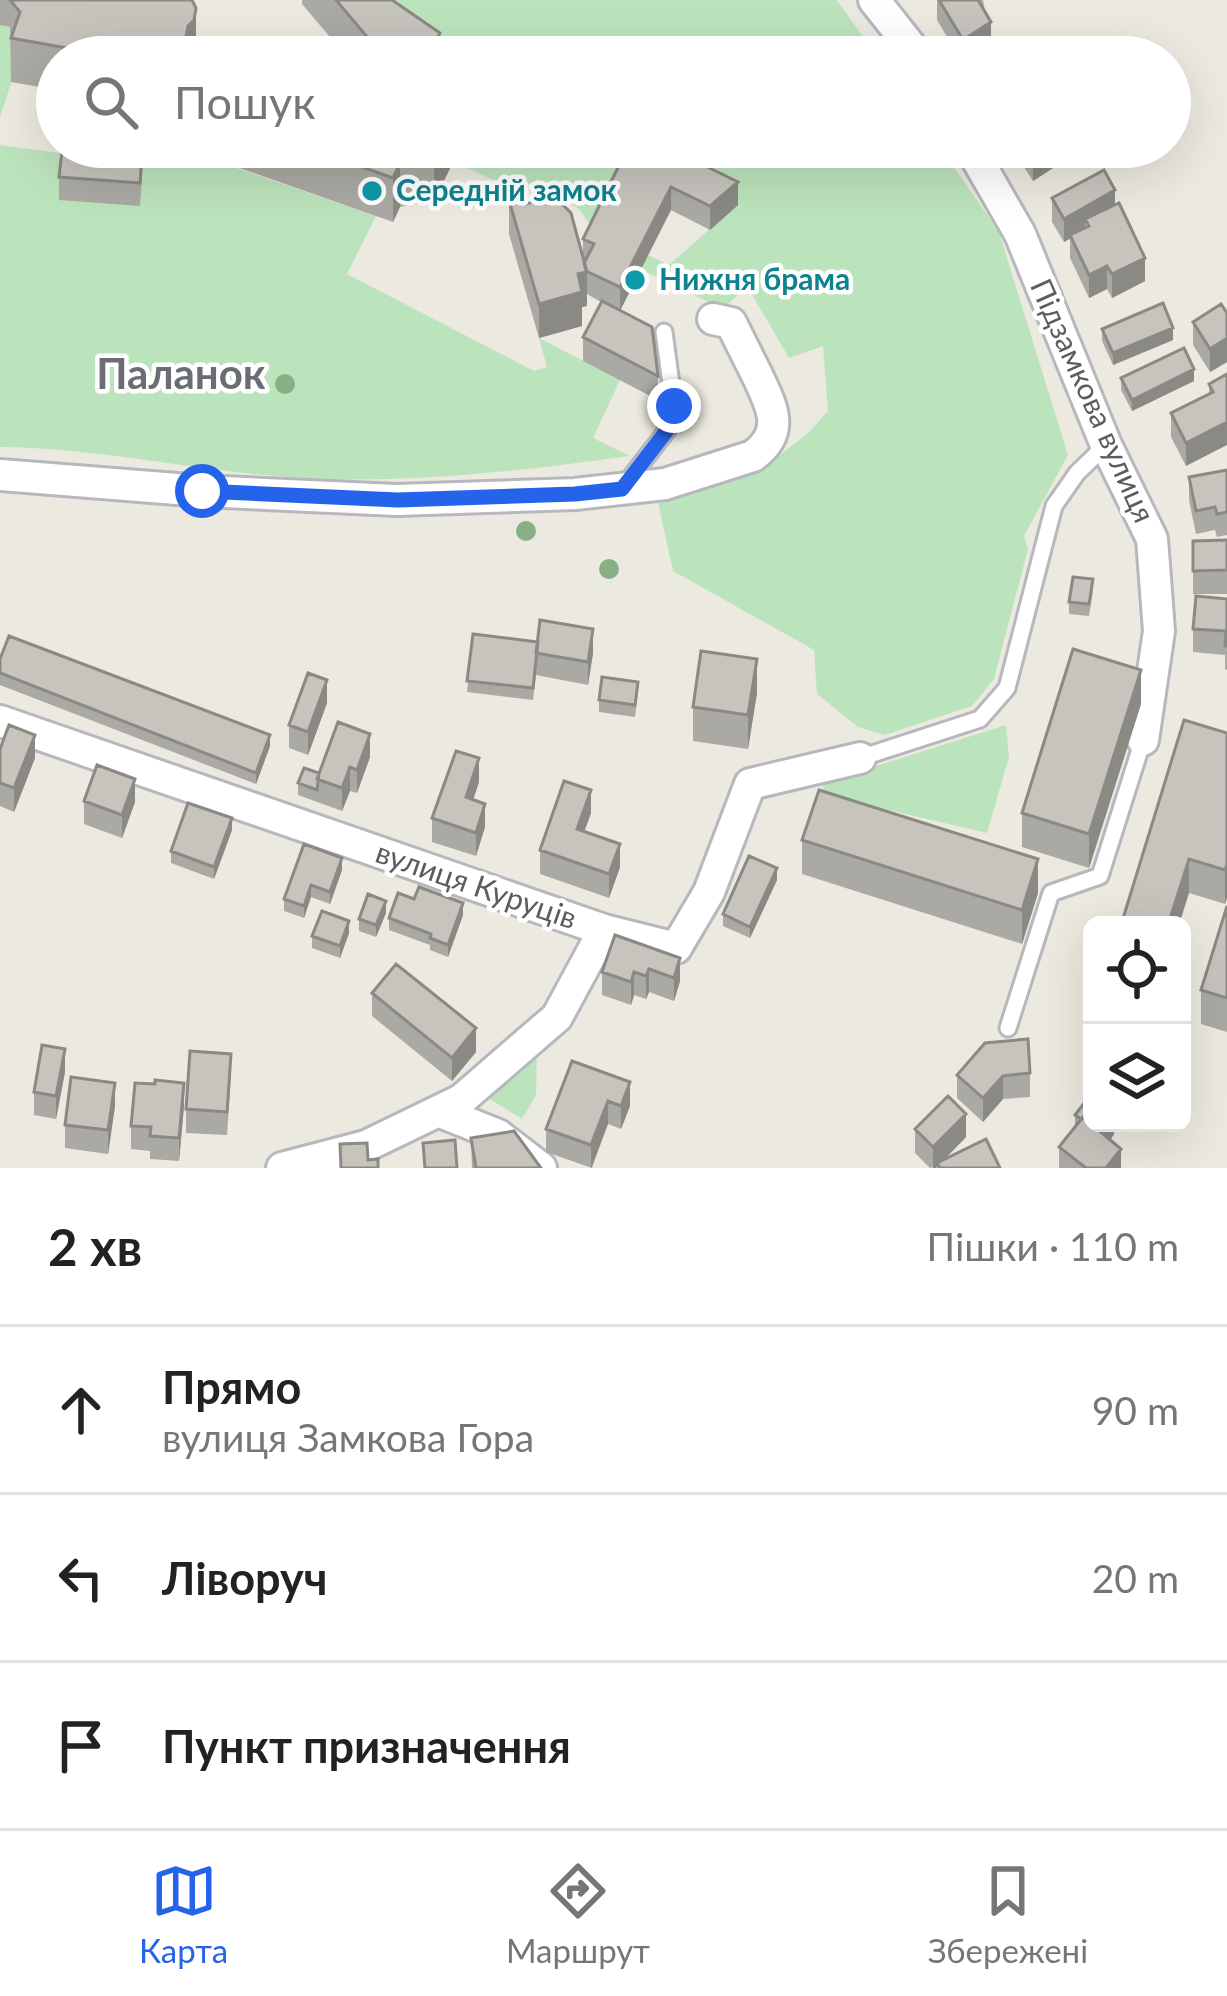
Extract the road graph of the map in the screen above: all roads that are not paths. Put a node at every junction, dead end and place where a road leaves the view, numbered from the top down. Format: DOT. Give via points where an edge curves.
graph roads {
  1 [pos="874,0"];
  2 [pos="902,36"];
  3 [pos="982,168"];
  4 [pos="713,320"];
  5 [pos="664,332"];
  6 [pos="1106,445"];
  7 [pos="0,475"];
  8 [pos="622,489"];
  9 [pos="0,722"];
  10 [pos="1143,740"];
  11 [pos="860,758"];
  12 [pos="604,930"];
  13 [pos="1008,1028"];
  14 [pos="438,1111"];
  15 [pos="282,1168"];
  16 [pos="541,1168"];
  1 -- 2 [label="street"];
  3 -- 6 [label="street, Підзамкова вулиця" via="1020,234"];
  4 -- 8 [label="street" via="731,323 770,403 765,448 665,484"];
  5 -- 8 [label="lane" via="674,406 668,429"];
  6 -- 10 [label="street, Підзамкова вулиця" via="1152,538 1160,631"];
  6 -- 11 [label="lane" via="1054,506 1007,688 980,718"];
  7 -- 8 [label="street" via="398,500"];
  9 -- 12 [label="street, вулиця Куруців"];
  10 -- 13 [label="lane" via="1100,876 1051,892"];
  11 -- 12 [label="street, вулиця Куруців" via="750,784 709,892 676,948"];
  12 -- 14 [label="street" via="557,1017"];
  14 -- 15 [label="street" via="366,1146"];
  14 -- 16 [label="street" via="497,1135"];
}
